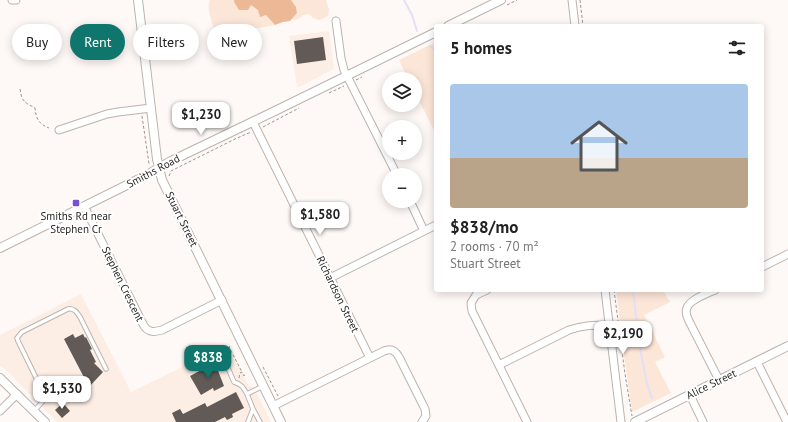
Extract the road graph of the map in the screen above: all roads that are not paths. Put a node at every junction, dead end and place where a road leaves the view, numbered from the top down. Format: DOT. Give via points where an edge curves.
graph roads {
  1 [pos="12,0"];
  2 [pos="16,0"];
  3 [pos="138,0"];
  4 [pos="501,0"];
  5 [pos="572,0"];
  6 [pos="336,21"];
  7 [pos="452,24"];
  8 [pos="575,24"];
  9 [pos="434,33"];
  10 [pos="349,79"];
  11 [pos="151,108"];
  12 [pos="254,126"];
  13 [pos="59,130"];
  14 [pos="159,168"];
  15 [pos="393,168"];
  16 [pos="84,206"];
  17 [pos="413,208"];
  18 [pos="434,226"];
  19 [pos="424,231"];
  20 [pos="0,248"];
  21 [pos="788,254"];
  22 [pos="764,266"];
  23 [pos="330,278"];
  24 [pos="483,292"];
  25 [pos="605,292"];
  26 [pos="703,293"];
  27 [pos="222,300"];
  28 [pos="609,325"];
  29 [pos="788,346"];
  30 [pos="222,354"];
  31 [pos="370,358"];
  32 [pos="757,362"];
  33 [pos="499,365"];
  34 [pos="106,369"];
  35 [pos="0,378"];
  36 [pos="719,380"];
  37 [pos="263,386"];
  38 [pos="17,394"];
  39 [pos="246,394"];
  40 [pos="690,395"];
  41 [pos="276,404"];
  42 [pos="253,409"];
  43 [pos="0,411"];
  44 [pos="34,411"];
  45 [pos="45,422"];
  46 [pos="248,422"];
  47 [pos="260,422"];
  48 [pos="281,422"];
  49 [pos="422,422"];
  50 [pos="527,422"];
  51 [pos="621,422"];
  52 [pos="635,422"];
  53 [pos="703,422"];
  54 [pos="787,422"];
  1 -- 2 [label="street"];
  3 -- 11 [label="street, Stuart Street"];
  4 -- 7 [label="street"];
  5 -- 8 [label="street"];
  6 -- 10 [label="street" via="342,62"];
  9 -- 10 [label="street, Smiths Road"];
  10 -- 12 [label="street, Smiths Road"];
  10 -- 15 [label="street"];
  11 -- 13 [label="street" via="107,114"];
  11 -- 14 [label="street, Stuart Street"];
  12 -- 14 [label="street, Smiths Road"];
  12 -- 23 [label="street, Richardson Street"];
  14 -- 16 [label="street, Smiths Road"];
  14 -- 27 [label="street, Stuart Street" via="164,184"];
  16 -- 20 [label="street, Smiths Road"];
  16 -- 27 [label="street, Stephen Crescent" via="144,326 149,331 162,330"];
  17 -- 19 [label="street"];
  18 -- 19 [label="street"];
  19 -- 23 [label="street"];
  21 -- 22 [label="street"];
  23 -- 31 [label="street, Richardson Street"];
  24 -- 33 [label="street" via="476,295 471,303 472,311"];
  25 -- 28 [label="street"];
  26 -- 36 [label="street" via="688,305 687,316"];
  27 -- 37 [label="street, Stuart Street"];
  28 -- 33 [label="street" via="580,326 569,330"];
  28 -- 51 [label="street"];
  29 -- 32 [label="street, Alice Street"];
  30 -- 39 [label="lane" via="234,382 243,387"];
  31 -- 41 [label="street"];
  31 -- 49 [label="street" via="390,349 395,351 425,409 426,416"];
  32 -- 36 [label="street, Alice Street"];
  32 -- 54 [label="street"];
  33 -- 50 [label="street"];
  34 -- 44 [label="lane" via="80,317 73,309 68,309 22,332 17,338 18,341 45,396"];
  35 -- 38 [label="street"];
  36 -- 40 [label="street, Alice Street"];
  37 -- 39 [label="lane"];
  37 -- 41 [label="street, Stuart Street"];
  38 -- 43 [label="street"];
  38 -- 44 [label="street"];
  39 -- 42 [label="lane"];
  40 -- 52 [label="street, Alice Street"];
  40 -- 53 [label="street"];
  41 -- 48 [label="street, Stuart Street"];
  42 -- 46 [label="lane"];
  42 -- 47 [label="lane"];
  44 -- 45 [label="street"];
}
